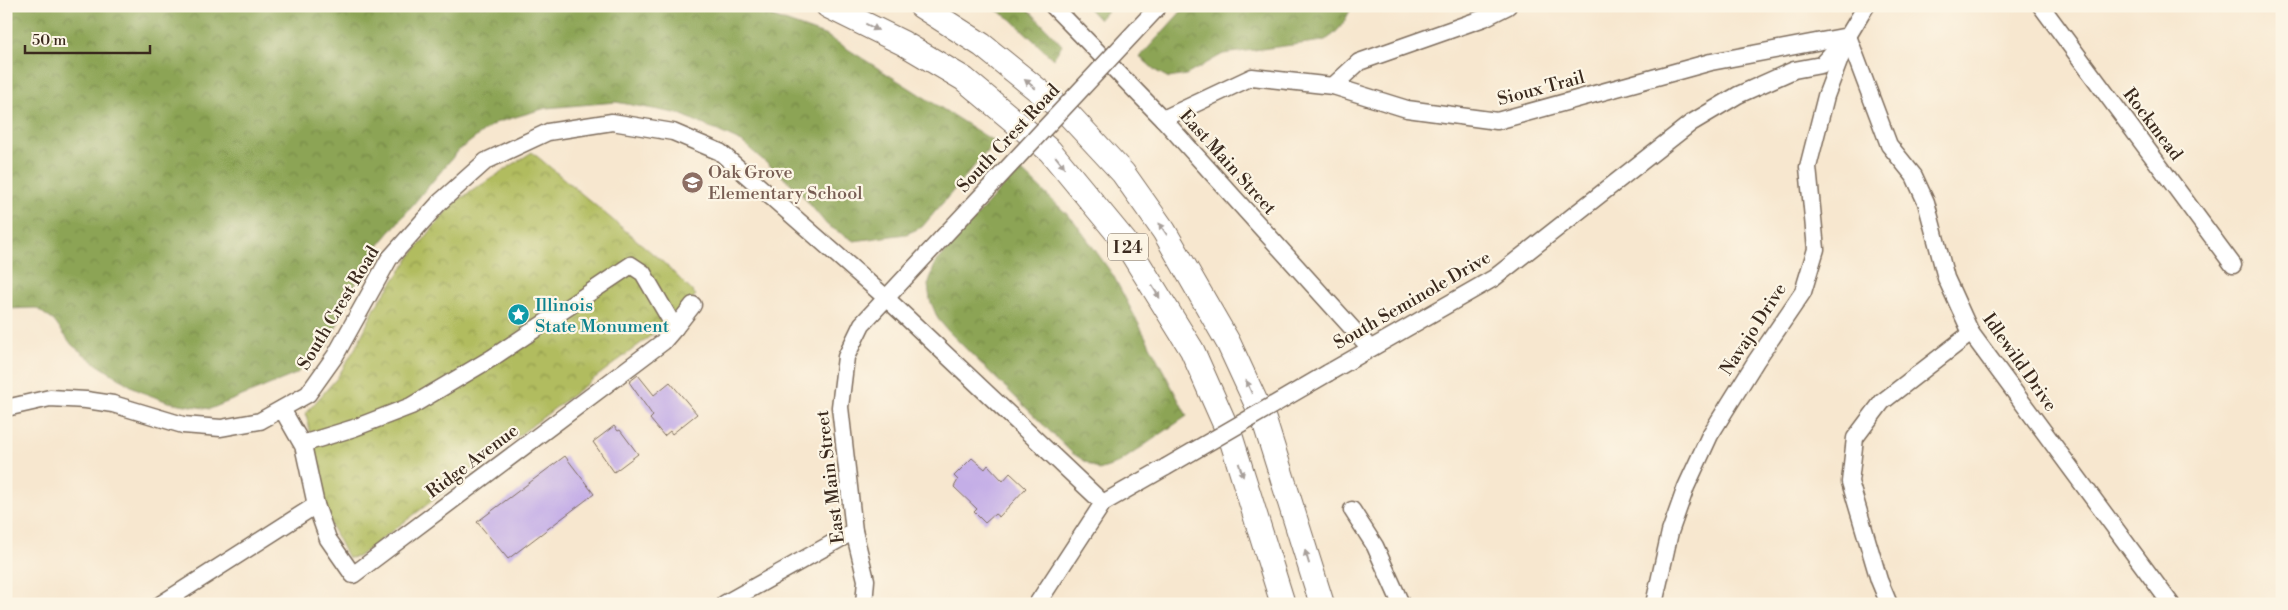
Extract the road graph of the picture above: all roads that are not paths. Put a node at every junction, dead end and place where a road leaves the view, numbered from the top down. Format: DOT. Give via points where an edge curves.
graph roads {
  1 [pos="828,6"];
  2 [pos="921,6"];
  3 [pos="1053,6"];
  4 [pos="1159,6"];
  5 [pos="1508,6"];
  6 [pos="1866,6"];
  7 [pos="2041,6"];
  8 [pos="1848,36"];
  9 [pos="1333,86"];
  10 [pos="1163,120"];
  11 [pos="2233,265"];
  12 [pos="885,297"];
  13 [pos="693,305"];
  14 [pos="675,328"];
  15 [pos="1971,332"];
  16 [pos="1370,348"];
  17 [pos="6,408"];
  18 [pos="282,409"];
  19 [pos="302,444"];
  20 [pos="1103,503"];
  21 [pos="316,505"];
  22 [pos="1352,510"];
  23 [pos="854,531"];
  24 [pos="161,604"];
  25 [pos="724,604"];
  26 [pos="864,604"];
  27 [pos="1037,604"];
  28 [pos="1283,604"];
  29 [pos="1322,604"];
  30 [pos="1401,604"];
  31 [pos="1654,604"];
  32 [pos="1889,604"];
  33 [pos="2171,604"];
  1 -- 28 [label="highway, I 24, one-way" via="903,43 964,79 1050,151 1125,242 1192,350 1231,438"];
  29 -- 2 [label="highway, I 24, one-way" via="1264,420 1228,342 1164,231 1122,173 1070,116 982,45"];
  3 -- 10 [label="street, East Main Street"];
  4 -- 12 [label="street, South Crest Road, bridge"];
  5 -- 9 [label="street" via="1484,18 1359,62"];
  6 -- 8 [label="street, South Seminole Drive"];
  7 -- 11 [label="street, Rockmead"];
  8 -- 9 [label="street, Sioux Trail" via="1711,62 1497,121 1407,109"];
  8 -- 15 [label="street, Idlewild Drive" via="1890,145 1914,176 1926,202 1946,278"];
  8 -- 16 [label="street, South Seminole Drive" via="1821,65 1794,70 1738,95 1691,122 1494,278"];
  8 -- 31 [label="street, Navajo Drive" via="1826,96 1808,167 1816,249 1802,292 1710,435 1670,532"];
  9 -- 10 [label="street, Sioux Trail" via="1252,76"];
  10 -- 16 [label="street, East Main Street"];
  12 -- 18 [label="street, South Crest Road" via="720,152 673,132 612,122 548,132 486,161 440,202 390,259 335,356 308,394"];
  12 -- 20 [label="street, South Crest Road"];
  12 -- 23 [label="street, East Main Street" via="862,324 846,357 840,407"];
  13 -- 14 [label="street, Ridge Avenue"];
  14 -- 19 [label="street" via="643,273 631,265 492,358 411,406"];
  14 -- 21 [label="street, Ridge Avenue" via="663,342 353,575 328,539"];
  15 -- 32 [label="street" via="1882,402 1855,438 1850,482"];
  15 -- 33 [label="street, Idlewild Drive"];
  16 -- 20 [label="street, South Seminole Drive, bridge"];
  17 -- 18 [label="street, South Crest Road" via="50,398 86,400 113,404 184,425 221,428 260,421"];
  18 -- 19 [label="street, Ridge Avenue"];
  19 -- 21 [label="street, Ridge Avenue"];
  20 -- 27 [label="street, South Seminole Drive"];
  21 -- 24 [label="street"];
  22 -- 30 [label="street" via="1375,546"];
  23 -- 25 [label="street"];
  23 -- 26 [label="street, East Main Street" via="866,580"];
}
